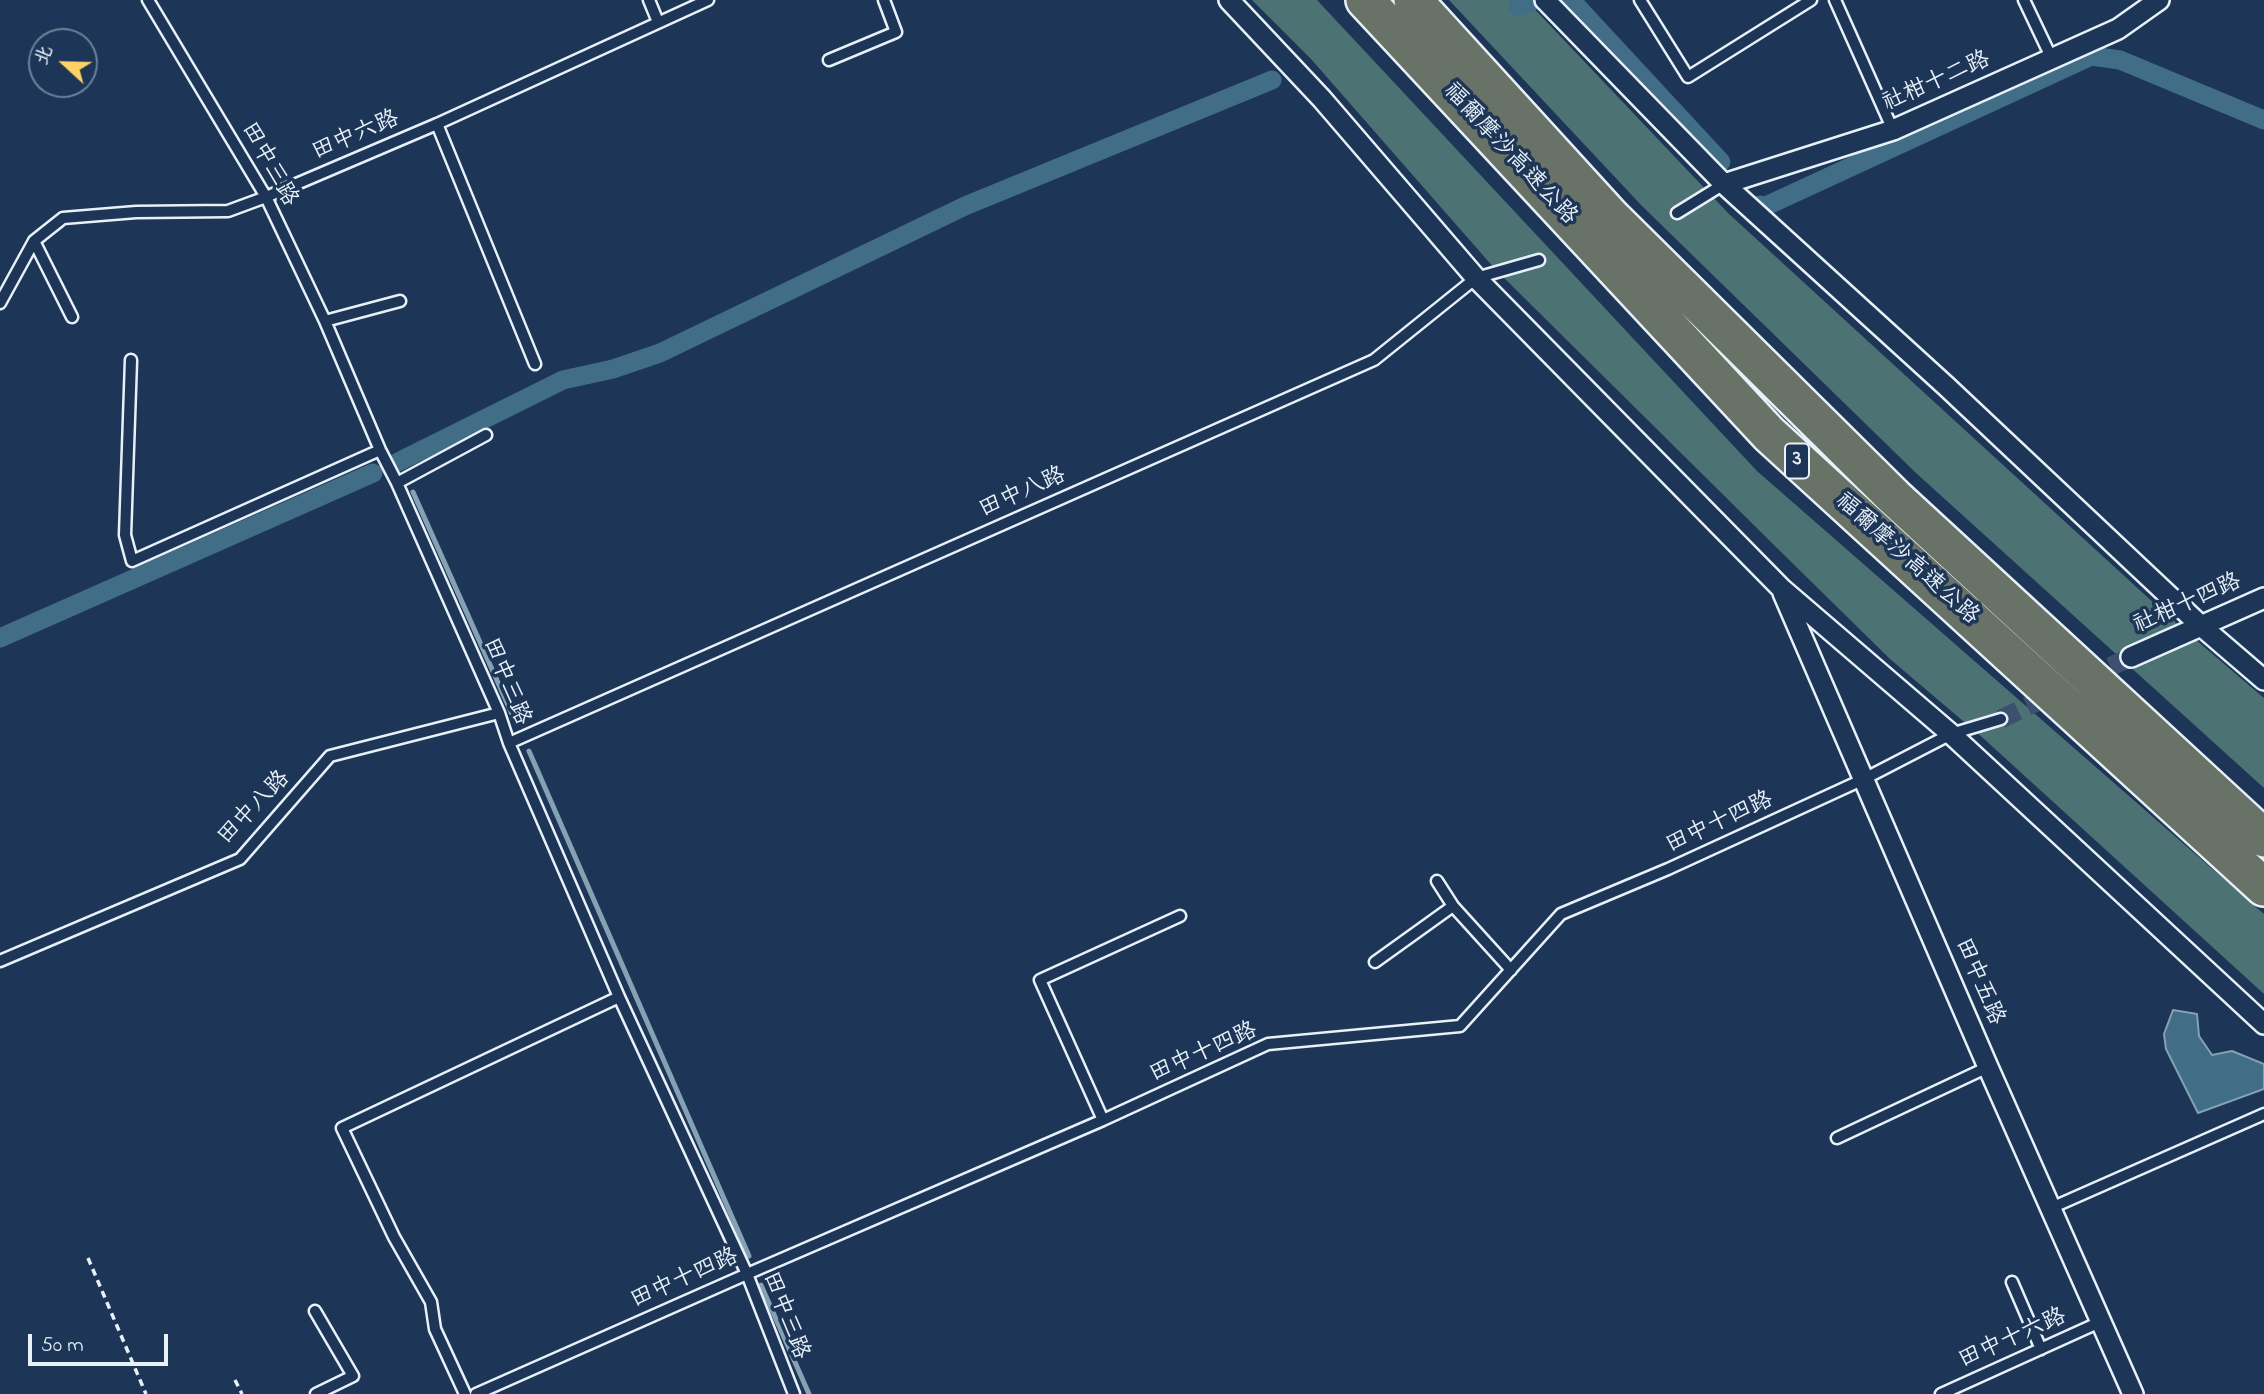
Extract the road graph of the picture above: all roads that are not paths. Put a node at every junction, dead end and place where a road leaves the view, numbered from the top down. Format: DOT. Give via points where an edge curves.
graph roads {
  1 [pos="148,0"];
  2 [pos="649,0"];
  3 [pos="708,0"];
  4 [pos="884,0"];
  5 [pos="1229,0"];
  6 [pos="1365,0"];
  7 [pos="1413,0"];
  8 [pos="1640,0"];
  9 [pos="1811,0"];
  10 [pos="1835,0"];
  11 [pos="2024,0"];
  12 [pos="2159,0"];
  13 [pos="1548,3"];
  14 [pos="658,22"];
  15 [pos="2052,59"];
  16 [pos="828,60"];
  17 [pos="437,124"];
  18 [pos="1893,130"];
  19 [pos="1724,184"];
  20 [pos="266,197"];
  21 [pos="1676,213"];
  22 [pos="34,241"];
  23 [pos="1539,260"];
  24 [pos="1476,278"];
  25 [pos="400,301"];
  26 [pos="0,303"];
  27 [pos="72,317"];
  28 [pos="325,321"];
  29 [pos="131,360"];
  30 [pos="535,364"];
  31 [pos="486,435"];
  32 [pos="380,450"];
  33 [pos="397,483"];
  34 [pos="1781,588"];
  35 [pos="2264,597"];
  36 [pos="2200,625"];
  37 [pos="2131,657"];
  38 [pos="2264,680"];
  39 [pos="499,713"];
  40 [pos="2001,719"];
  41 [pos="1951,734"];
  42 [pos="509,743"];
  43 [pos="1864,779"];
  44 [pos="2264,838"];
  45 [pos="1437,881"];
  46 [pos="2264,887"];
  47 [pos="1453,906"];
  48 [pos="1180,916"];
  49 [pos="0,961"];
  50 [pos="1375,962"];
  51 [pos="1511,970"];
  52 [pos="619,997"];
  53 [pos="2264,1024"];
  54 [pos="1988,1067"];
  55 [pos="2264,1114"];
  56 [pos="1104,1120"];
  57 [pos="1837,1138"];
  58 [pos="2051,1208"];
  59 [pos="747,1274"];
  60 [pos="2012,1282"];
  61 [pos="315,1311"];
  62 [pos="2100,1322"];
  63 [pos="2041,1349"];
  64 [pos="316,1394"];
  65 [pos="465,1394"];
  66 [pos="476,1394"];
  67 [pos="794,1394"];
  68 [pos="1941,1394"];
  69 [pos="2133,1394"];
  1 -- 20 [label="lane, 田中三路"];
  2 -- 14 [label="lane"];
  3 -- 14 [label="lane, 田中六路"];
  4 -- 16 [label="lane" via="896,32"];
  5 -- 24 [label="street" via="1322,99"];
  6 -- 46 [label="highway, 福爾摩沙高速公路 / 3" via="1769,434"];
  7 -- 44 [label="highway, 福爾摩沙高速公路 / 3" via="1611,217 1894,497"];
  8 -- 9 [label="lane" via="1688,77"];
  10 -- 18 [label="lane"];
  11 -- 15 [label="lane"];
  12 -- 15 [label="street, 社柑十二路" via="2118,29"];
  13 -- 19 [label="street"];
  14 -- 17 [label="lane, 田中六路"];
  15 -- 18 [label="street, 社柑十二路"];
  17 -- 20 [label="lane, 田中六路"];
  17 -- 30 [label="lane"];
  18 -- 19 [label="street, 社柑十二路"];
  19 -- 21 [label="lane"];
  19 -- 36 [label="street"];
  20 -- 22 [label="lane, 田中六路" via="228,211 63,218"];
  20 -- 28 [label="lane, 田中三路"];
  22 -- 26 [label="lane, 田中六路"];
  22 -- 27 [label="lane"];
  23 -- 24 [label="lane, 田中八路"];
  24 -- 34 [label="street"];
  24 -- 42 [label="lane, 田中八路" via="1374,360"];
  25 -- 28 [label="lane"];
  28 -- 32 [label="lane, 田中三路"];
  29 -- 32 [label="lane" via="125,536 132,562"];
  31 -- 33 [label="lane"];
  32 -- 33 [label="lane, 田中三路"];
  33 -- 39 [label="lane, 田中三路"];
  34 -- 41 [label="street"];
  34 -- 43 [label="street, 田中五路"];
  35 -- 36 [label="street, 社柑十四路"];
  36 -- 37 [label="street, 社柑十四路"];
  36 -- 38 [label="street"];
  39 -- 42 [label="lane, 田中三路"];
  39 -- 49 [label="lane, 田中八路" via="330,756 240,859"];
  40 -- 41 [label="lane, 田中十四路"];
  41 -- 43 [label="lane, 田中十四路"];
  41 -- 53 [label="street"];
  42 -- 52 [label="lane, 田中三路"];
  43 -- 51 [label="lane, 田中十四路" via="1561,914"];
  43 -- 54 [label="street, 田中五路"];
  45 -- 47 [label="lane"];
  47 -- 50 [label="lane"];
  47 -- 51 [label="lane"];
  48 -- 56 [label="lane" via="1040,980"];
  51 -- 56 [label="lane, 田中十四路" via="1460,1026 1268,1044"];
  52 -- 59 [label="lane, 田中三路"];
  52 -- 65 [label="lane" via="342,1128 431,1302 435,1329"];
  54 -- 57 [label="lane"];
  54 -- 58 [label="street, 田中五路"];
  55 -- 58 [label="lane"];
  56 -- 59 [label="lane, 田中十四路"];
  58 -- 62 [label="street, 田中五路"];
  59 -- 66 [label="lane, 田中十四路"];
  59 -- 67 [label="lane, 田中三路"];
  60 -- 63 [label="lane"];
  61 -- 64 [label="lane" via="353,1376"];
  62 -- 63 [label="lane, 田中十六路"];
  62 -- 69 [label="street, 田中五路"];
  63 -- 68 [label="lane, 田中十六路"];
}
